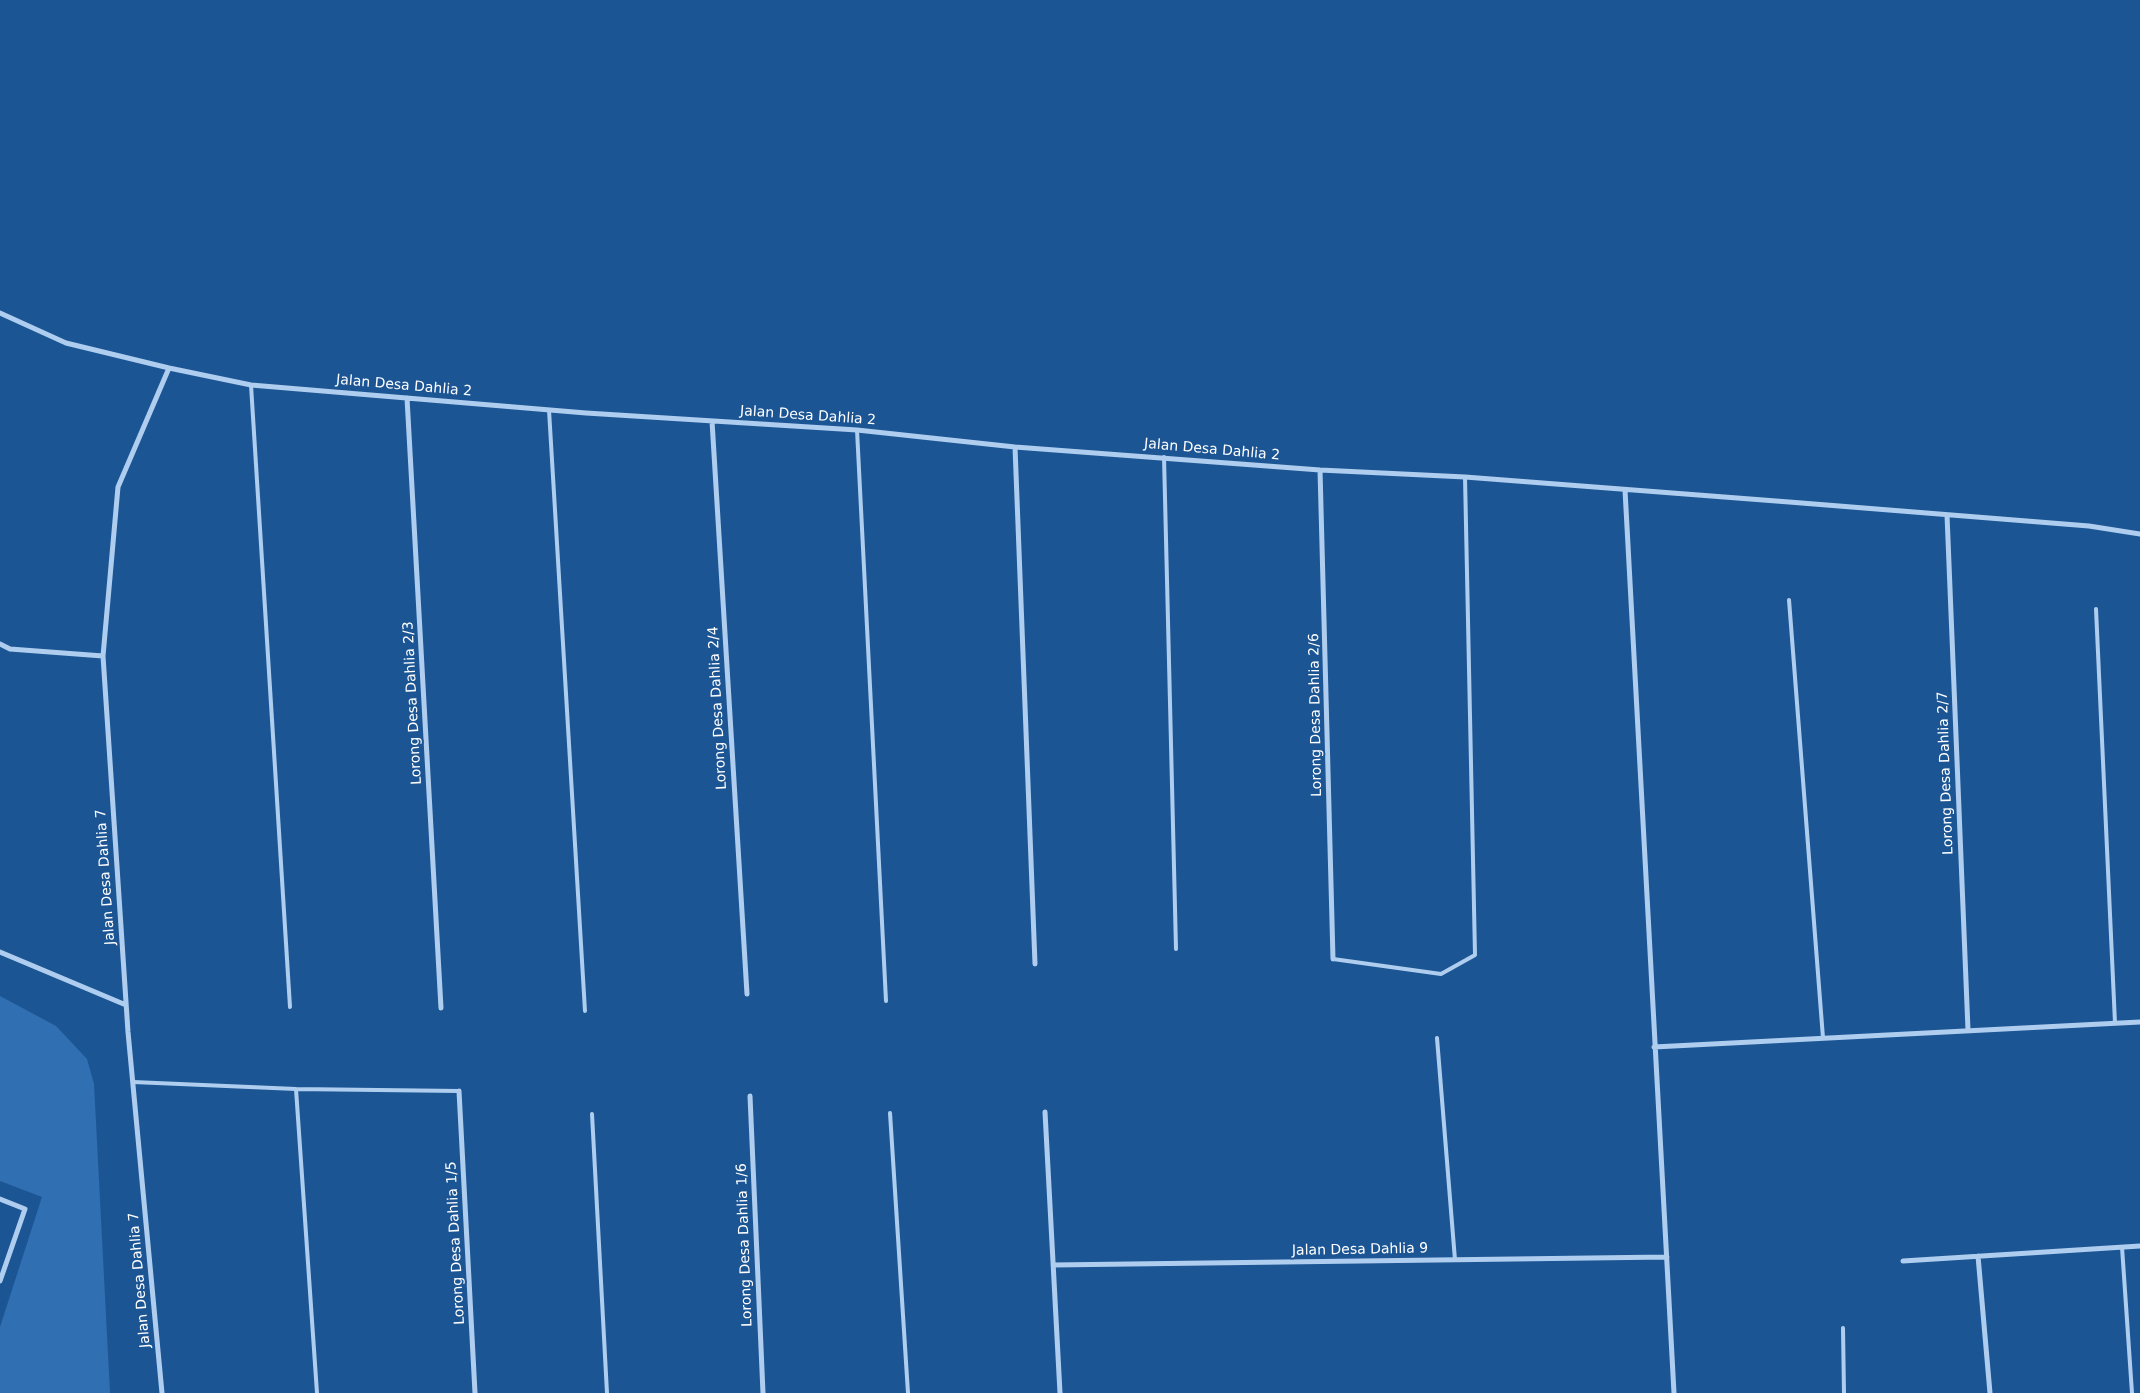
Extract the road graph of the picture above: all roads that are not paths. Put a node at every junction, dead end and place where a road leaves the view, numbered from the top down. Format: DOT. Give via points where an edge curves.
graph roads {
  1 [pos="0,313"];
  2 [pos="169,368"];
  3 [pos="252,385"];
  4 [pos="407,398"];
  5 [pos="549,410"];
  6 [pos="712,421"];
  7 [pos="857,430"];
  8 [pos="1015,447"];
  9 [pos="1164,456"];
  10 [pos="1320,470"];
  11 [pos="1465,476"];
  12 [pos="1625,490"];
  13 [pos="1947,515"];
  14 [pos="2140,534"];
  15 [pos="1789,600"];
  16 [pos="2096,609"];
  17 [pos="0,644"];
  18 [pos="103,656"];
  19 [pos="1176,949"];
  20 [pos="0,952"];
  21 [pos="1333,959"];
  22 [pos="1035,964"];
  23 [pos="747,994"];
  24 [pos="886,1001"];
  25 [pos="126,1005"];
  26 [pos="290,1007"];
  27 [pos="441,1008"];
  28 [pos="585,1011"];
  29 [pos="2140,1022"];
  30 [pos="2115,1023"];
  31 [pos="1968,1030"];
  32 [pos="1437,1038"];
  33 [pos="1823,1038"];
  34 [pos="1654,1047"];
  35 [pos="133,1082"];
  36 [pos="296,1089"];
  37 [pos="459,1091"];
  38 [pos="750,1096"];
  39 [pos="1045,1112"];
  40 [pos="890,1113"];
  41 [pos="592,1114"];
  42 [pos="0,1199"];
  43 [pos="2140,1246"];
  44 [pos="2122,1247"];
  45 [pos="1978,1256"];
  46 [pos="1667,1257"];
  47 [pos="1455,1260"];
  48 [pos="1903,1261"];
  49 [pos="1054,1264"];
  50 [pos="0,1281"];
  51 [pos="1843,1328"];
  52 [pos="162,1393"];
  53 [pos="317,1393"];
  54 [pos="474,1393"];
  55 [pos="607,1393"];
  56 [pos="763,1393"];
  57 [pos="908,1393"];
  58 [pos="1060,1393"];
  59 [pos="1674,1393"];
  60 [pos="1844,1393"];
  61 [pos="1990,1393"];
  62 [pos="2132,1393"];
  1 -- 2 [label="street, Jalan Desa Dahlia 2" via="66,343"];
  2 -- 3 [label="street, Jalan Desa Dahlia 2"];
  2 -- 18 [label="street, Jalan Desa Dahlia 7" via="118,486"];
  3 -- 4 [label="street, Jalan Desa Dahlia 2"];
  3 -- 26 [label="lane"];
  4 -- 5 [label="street, Jalan Desa Dahlia 2"];
  4 -- 27 [label="street, Lorong Desa Dahlia 2/3"];
  5 -- 6 [label="street, Jalan Desa Dahlia 2"];
  5 -- 28 [label="lane"];
  6 -- 7 [label="street, Jalan Desa Dahlia 2"];
  6 -- 23 [label="street, Lorong Desa Dahlia 2/4"];
  7 -- 8 [label="street, Jalan Desa Dahlia 2"];
  7 -- 24 [label="lane"];
  8 -- 9 [label="street, Jalan Desa Dahlia 2"];
  8 -- 22 [label="street"];
  9 -- 10 [label="street, Jalan Desa Dahlia 2"];
  9 -- 19 [label="lane"];
  10 -- 11 [label="street, Jalan Desa Dahlia 2"];
  10 -- 21 [label="street, Lorong Desa Dahlia 2/6"];
  11 -- 12 [label="street, Jalan Desa Dahlia 2"];
  11 -- 21 [label="lane" via="1475,955 1441,974"];
  12 -- 13 [label="street, Jalan Desa Dahlia 2"];
  12 -- 34 [label="street"];
  13 -- 14 [label="street, Jalan Desa Dahlia 2" via="2089,526"];
  13 -- 31 [label="street, Lorong Desa Dahlia 2/7"];
  15 -- 33 [label="lane"];
  16 -- 30 [label="lane"];
  17 -- 18 [label="street" via="10,649"];
  18 -- 25 [label="street, Jalan Desa Dahlia 7"];
  20 -- 25 [label="street"];
  25 -- 35 [label="street, Jalan Desa Dahlia 7"];
  29 -- 30 [label="street"];
  30 -- 31 [label="street"];
  31 -- 33 [label="street"];
  32 -- 47 [label="lane"];
  33 -- 34 [label="street"];
  34 -- 46 [label="street"];
  35 -- 36 [label="lane"];
  35 -- 52 [label="street, Jalan Desa Dahlia 7"];
  36 -- 37 [label="lane"];
  36 -- 53 [label="lane"];
  37 -- 54 [label="street, Lorong Desa Dahlia 1/5"];
  38 -- 56 [label="street, Lorong Desa Dahlia 1/6"];
  39 -- 49 [label="street"];
  40 -- 57 [label="lane"];
  41 -- 55 [label="lane"];
  42 -- 50 [label="street" via="25,1209"];
  43 -- 44 [label="street"];
  44 -- 45 [label="street"];
  44 -- 62 [label="lane"];
  45 -- 48 [label="street"];
  45 -- 61 [label="street"];
  46 -- 47 [label="street, Jalan Desa Dahlia 9"];
  46 -- 59 [label="street"];
  47 -- 49 [label="street, Jalan Desa Dahlia 9"];
  49 -- 58 [label="street"];
  51 -- 60 [label="lane"];
}
